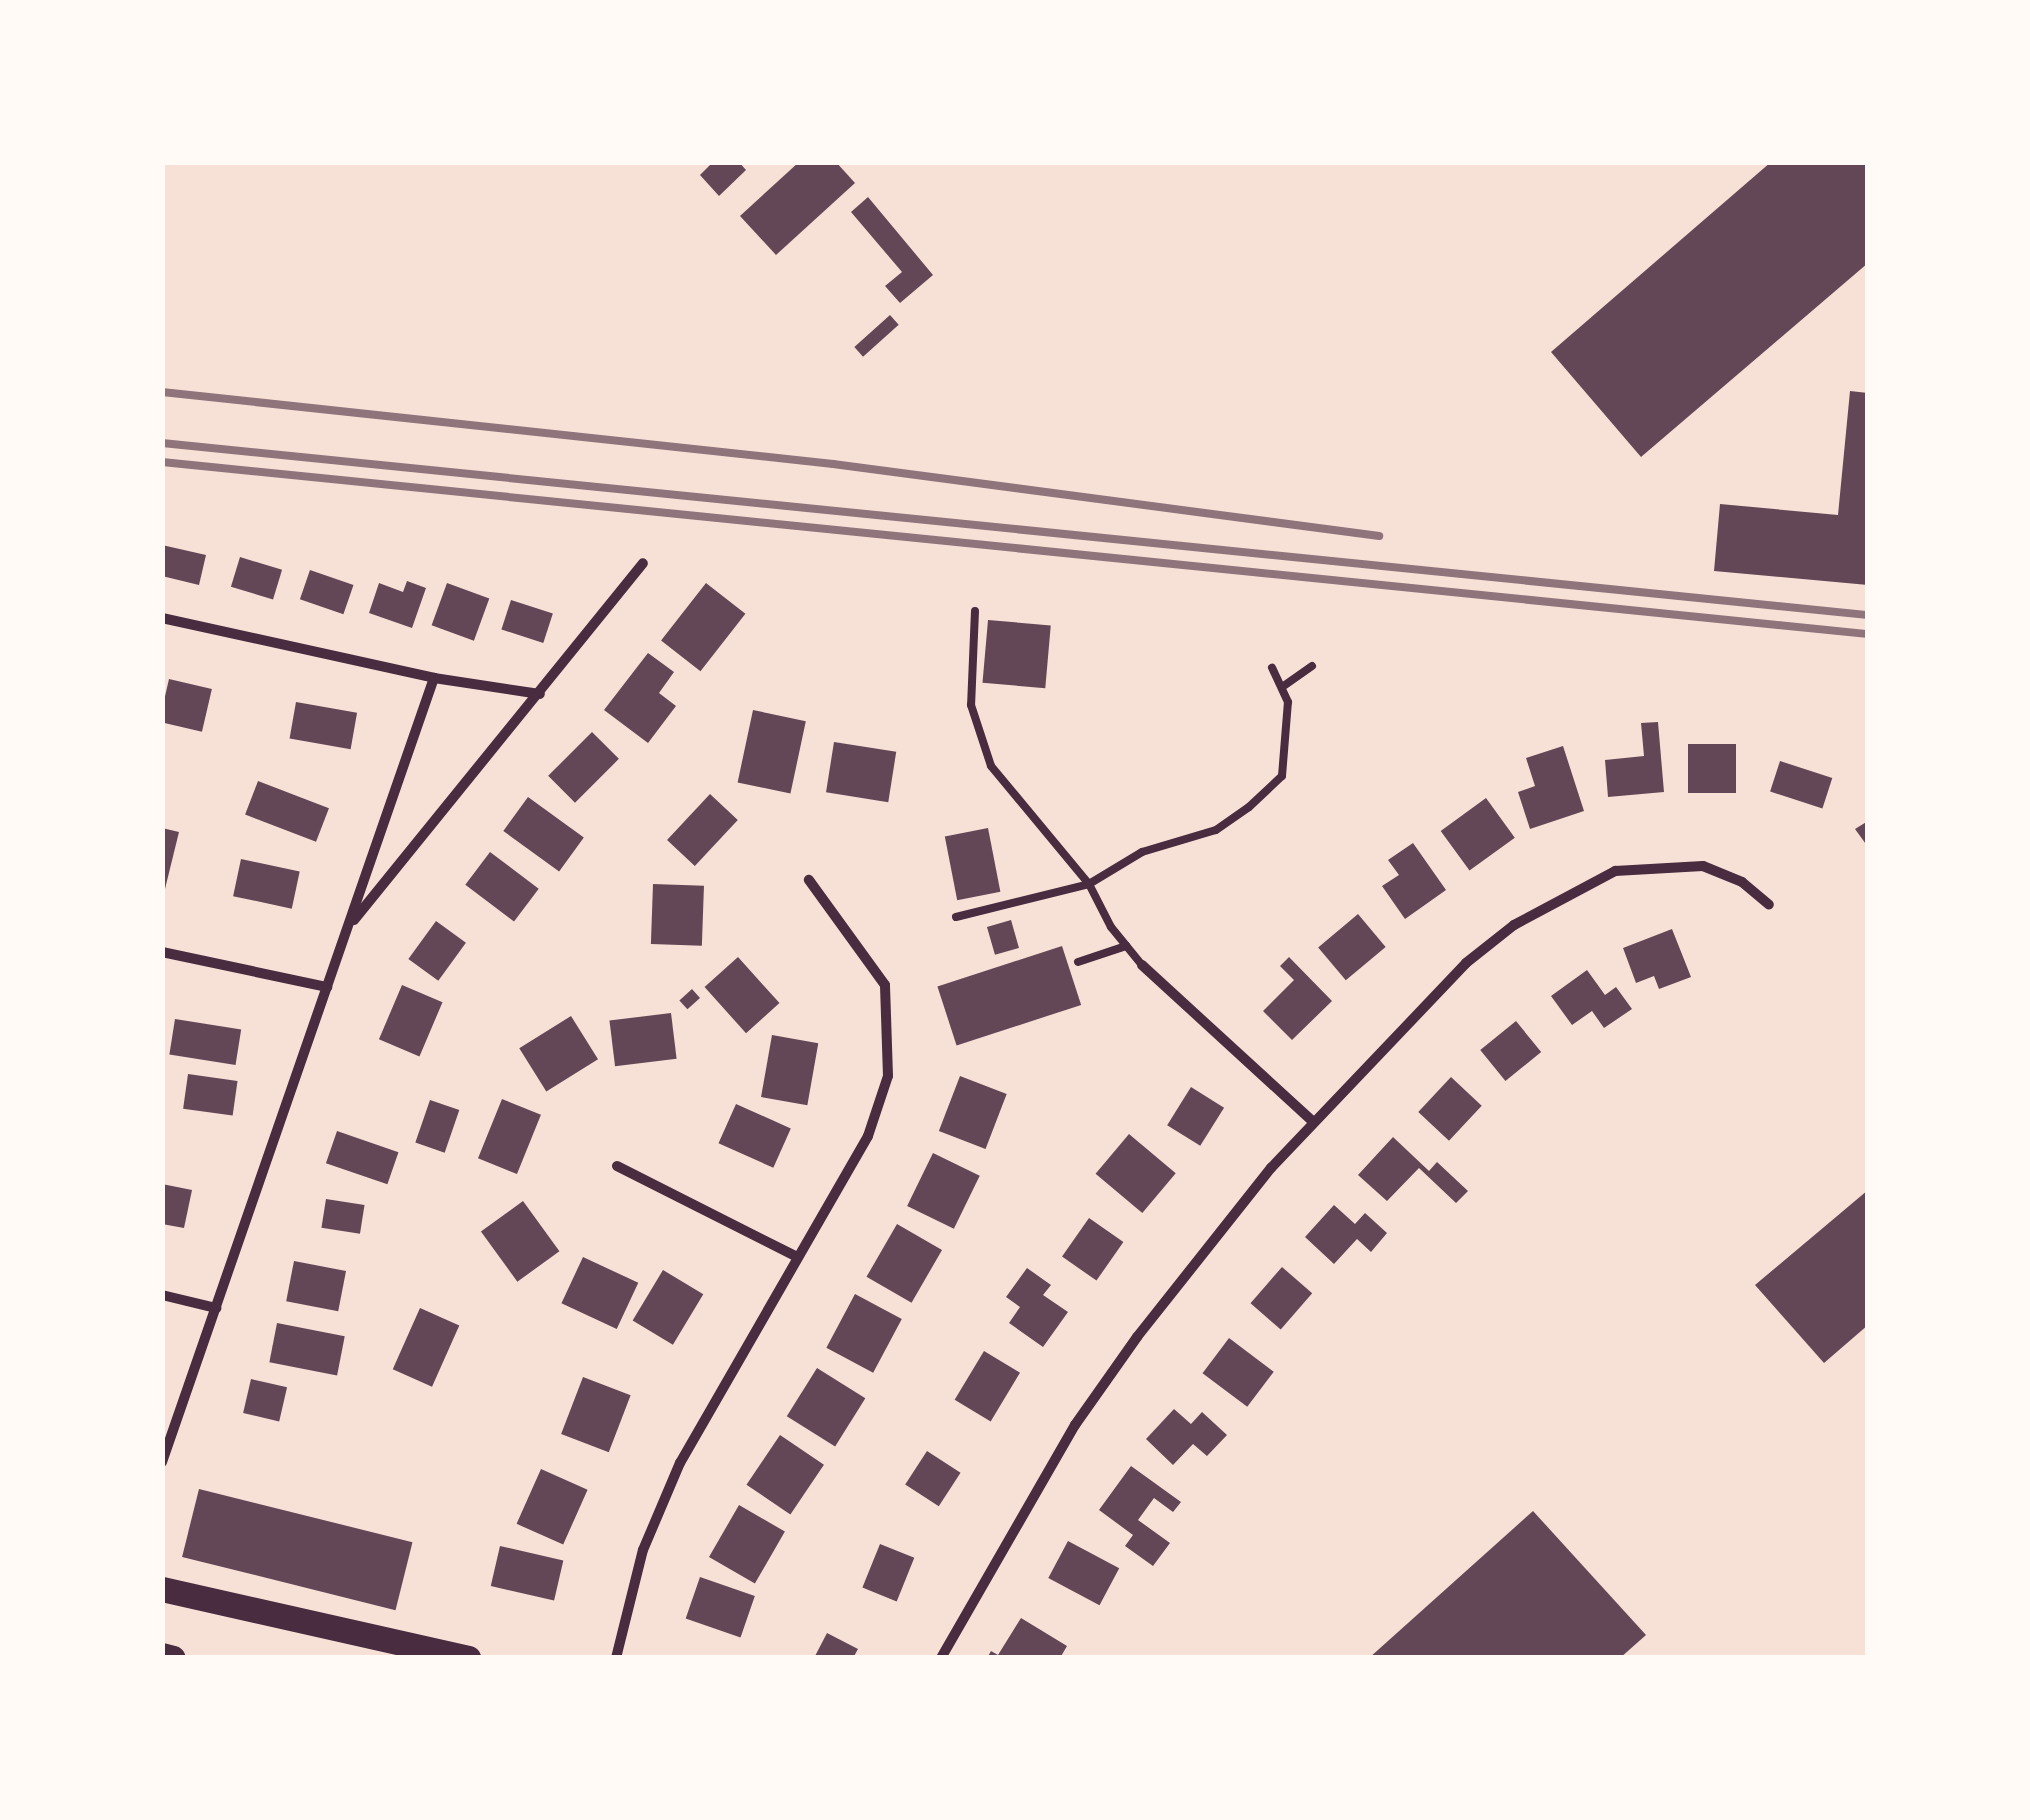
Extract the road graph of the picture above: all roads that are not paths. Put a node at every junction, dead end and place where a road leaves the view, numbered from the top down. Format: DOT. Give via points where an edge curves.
graph roads {
  1 [pos="643,563"];
  2 [pos="976,610"];
  3 [pos="162,618"];
  4 [pos="1312,666"];
  5 [pos="1272,668"];
  6 [pos="434,678"];
  7 [pos="1285,685"];
  8 [pos="540,694"];
  9 [pos="809,880"];
  10 [pos="1088,884"];
  11 [pos="1769,906"];
  12 [pos="956,918"];
  13 [pos="347,929"];
  14 [pos="1126,946"];
  15 [pos="162,952"];
  16 [pos="1078,962"];
  17 [pos="1142,965"];
  18 [pos="327,988"];
  19 [pos="1312,1121"];
  20 [pos="618,1166"];
  21 [pos="798,1258"];
  22 [pos="162,1295"];
  23 [pos="216,1308"];
  24 [pos="162,1462"];
  25 [pos="162,1589"];
  26 [pos="162,1655"];
  27 [pos="172,1658"];
  28 [pos="468,1658"];
  29 [pos="616,1658"];
  30 [pos="941,1658"];
  1 -- 8 [label="street"];
  2 -- 10 [label="lane" via="971,705 990,766"];
  3 -- 6 [label="street"];
  4 -- 7 [label="lane"];
  5 -- 7 [label="lane"];
  6 -- 8 [label="street"];
  6 -- 13 [label="street"];
  7 -- 10 [label="lane" via="1282,776 1216,830 1142,852"];
  8 -- 13 [label="street"];
  9 -- 21 [label="street" via="885,985 888,1076 868,1136"];
  10 -- 12 [label="lane"];
  10 -- 14 [label="lane"];
  11 -- 19 [label="street" via="1742,882 1702,866 1615,871 1563,894 1466,963"];
  13 -- 18 [label="street"];
  14 -- 16 [label="lane"];
  14 -- 17 [label="lane"];
  15 -- 18 [label="street"];
  17 -- 19 [label="street"];
  18 -- 23 [label="street"];
  19 -- 30 [label="street" via="1207,1246 1075,1425"];
  20 -- 21 [label="street"];
  21 -- 29 [label="street" via="680,1464 643,1550"];
  22 -- 23 [label="street"];
  23 -- 24 [label="street"];
  25 -- 28 [label="main road"];
  26 -- 27 [label="main road"];
}
